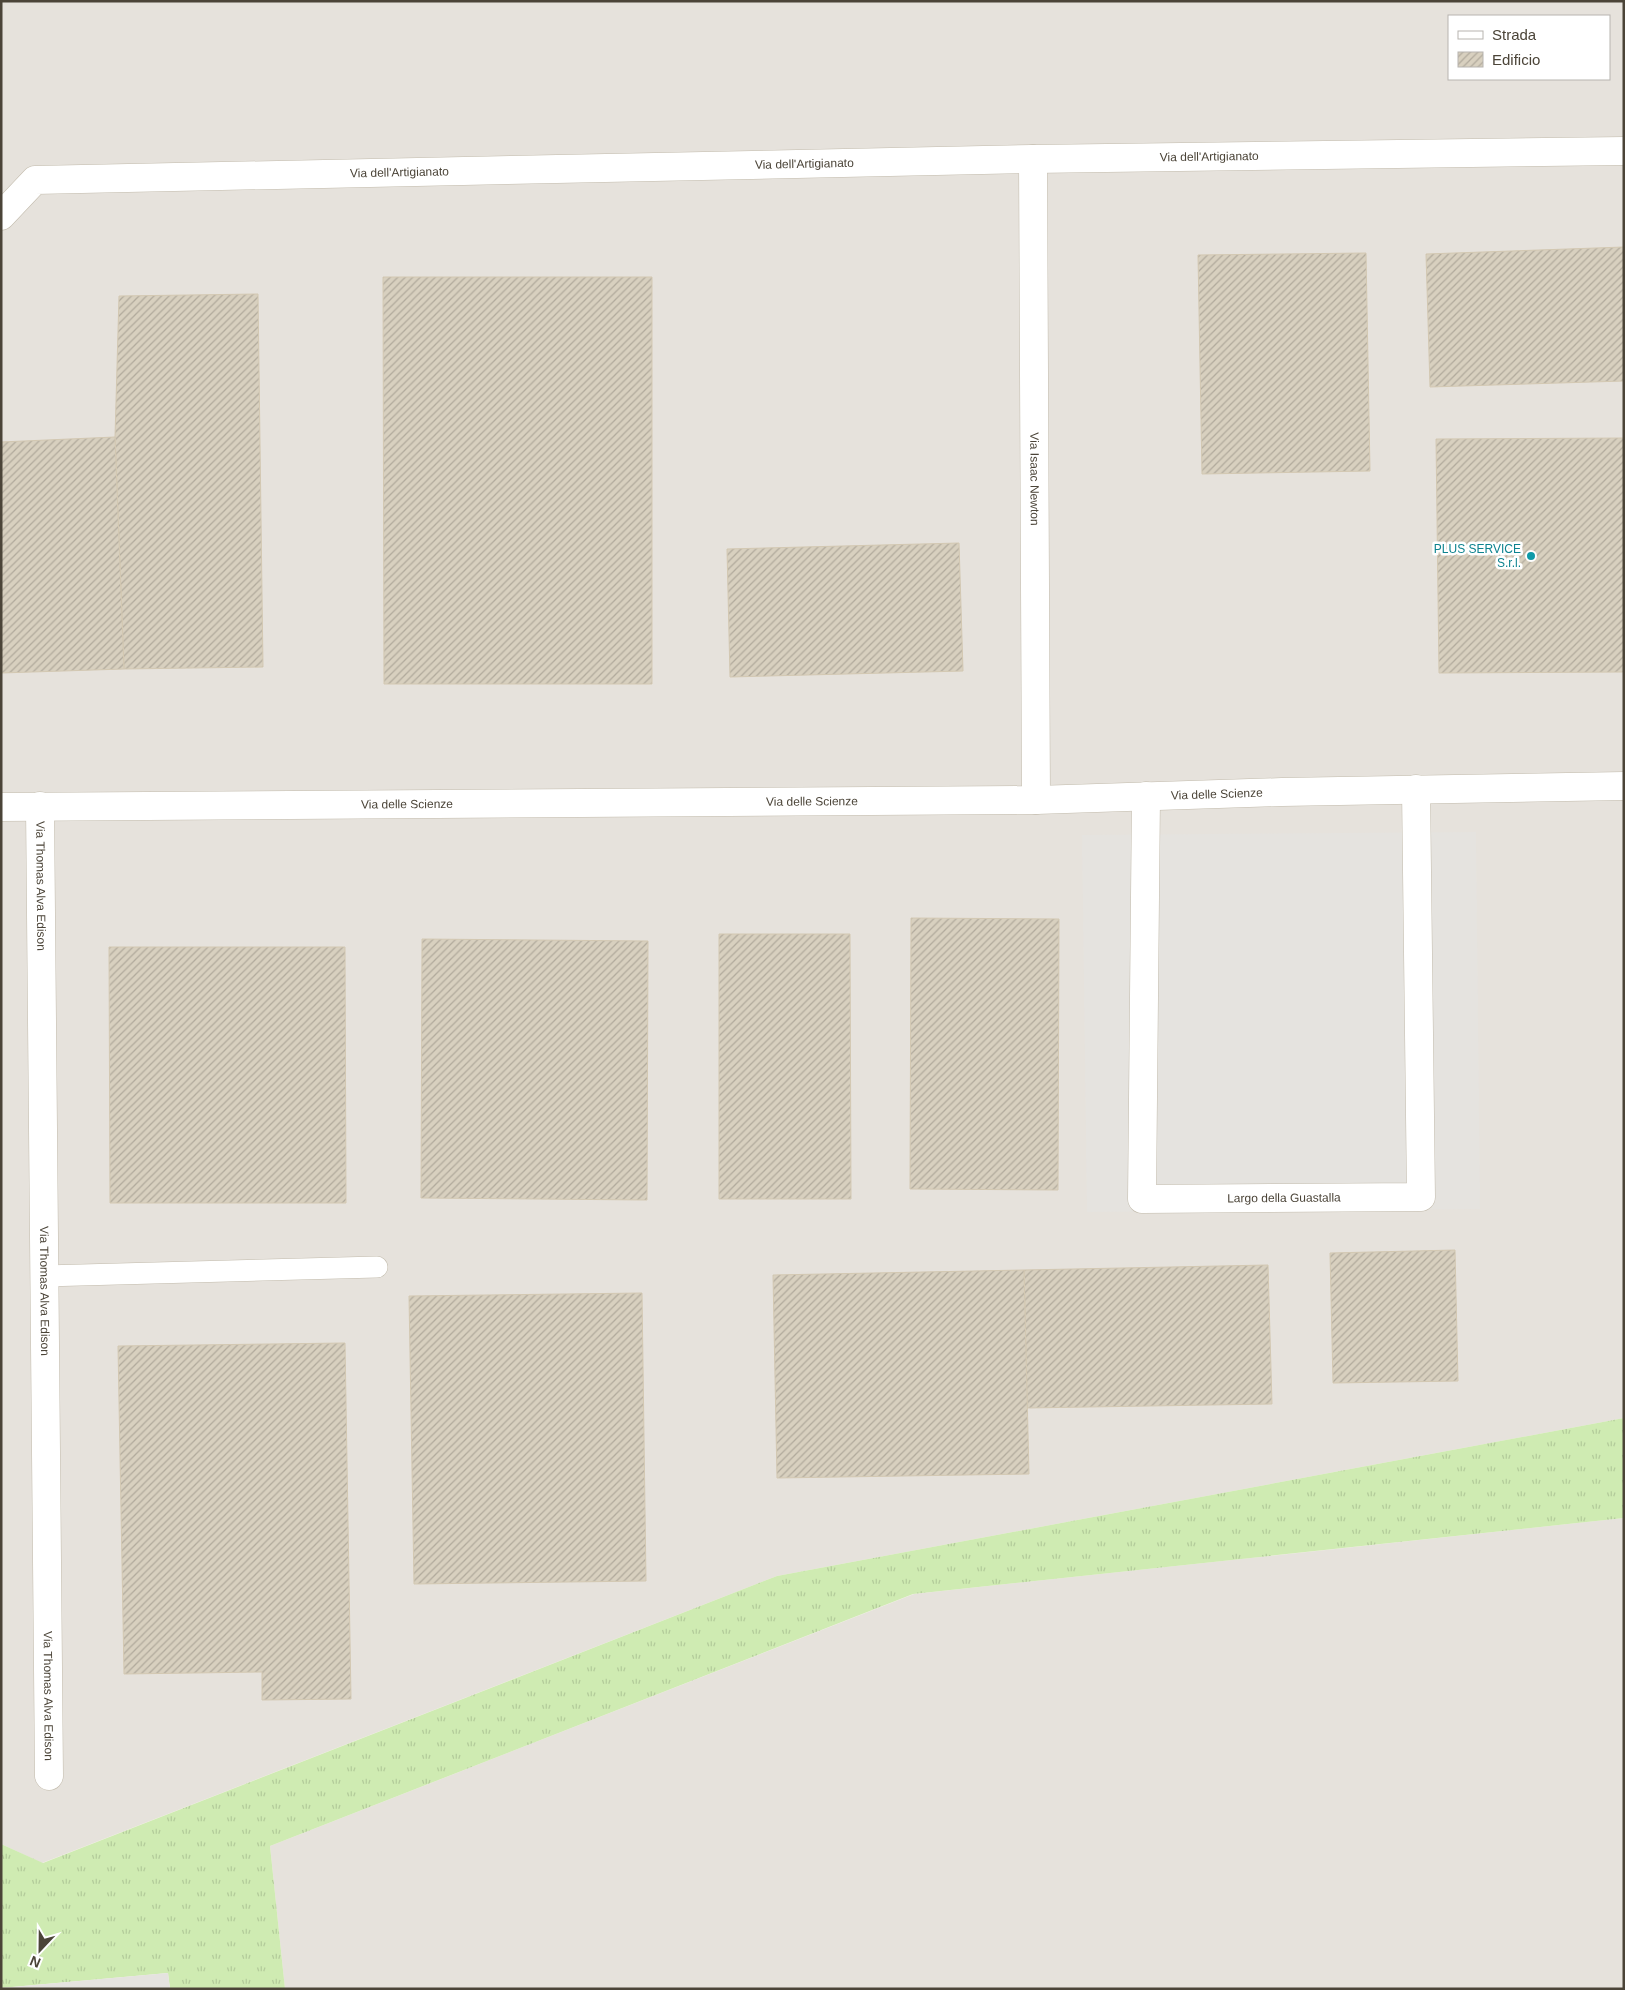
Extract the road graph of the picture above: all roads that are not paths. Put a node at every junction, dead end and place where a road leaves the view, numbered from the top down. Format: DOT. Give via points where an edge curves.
graph roads {
  1 [pos="1624,151"];
  2 [pos="1033,159"];
  3 [pos="1,216"];
  4 [pos="1624,786"];
  5 [pos="1416,789"];
  6 [pos="1146,796"];
  7 [pos="1036,800"];
  8 [pos="40,806"];
  9 [pos="1,807"];
  10 [pos="377,1267"];
  11 [pos="44,1276"];
  12 [pos="49,1776"];
  1 -- 2 [label="street, Via dell'Artigianato"];
  2 -- 3 [label="street, Via dell'Artigianato" via="35,180"];
  2 -- 7 [label="street, Via Isaac Newton"];
  4 -- 5 [label="street, Via delle Scienze"];
  5 -- 6 [label="street, Via delle Scienze"];
  5 -- 6 [label="street, Largo della Guastalla" via="1421,1197 1142,1199"];
  6 -- 7 [label="street, Via delle Scienze"];
  7 -- 8 [label="street, Via delle Scienze"];
  8 -- 9 [label="street, Via delle Scienze"];
  8 -- 11 [label="street, Via Thomas Alva Edison"];
  10 -- 11 [label="lane"];
  11 -- 12 [label="street, Via Thomas Alva Edison"];
}
